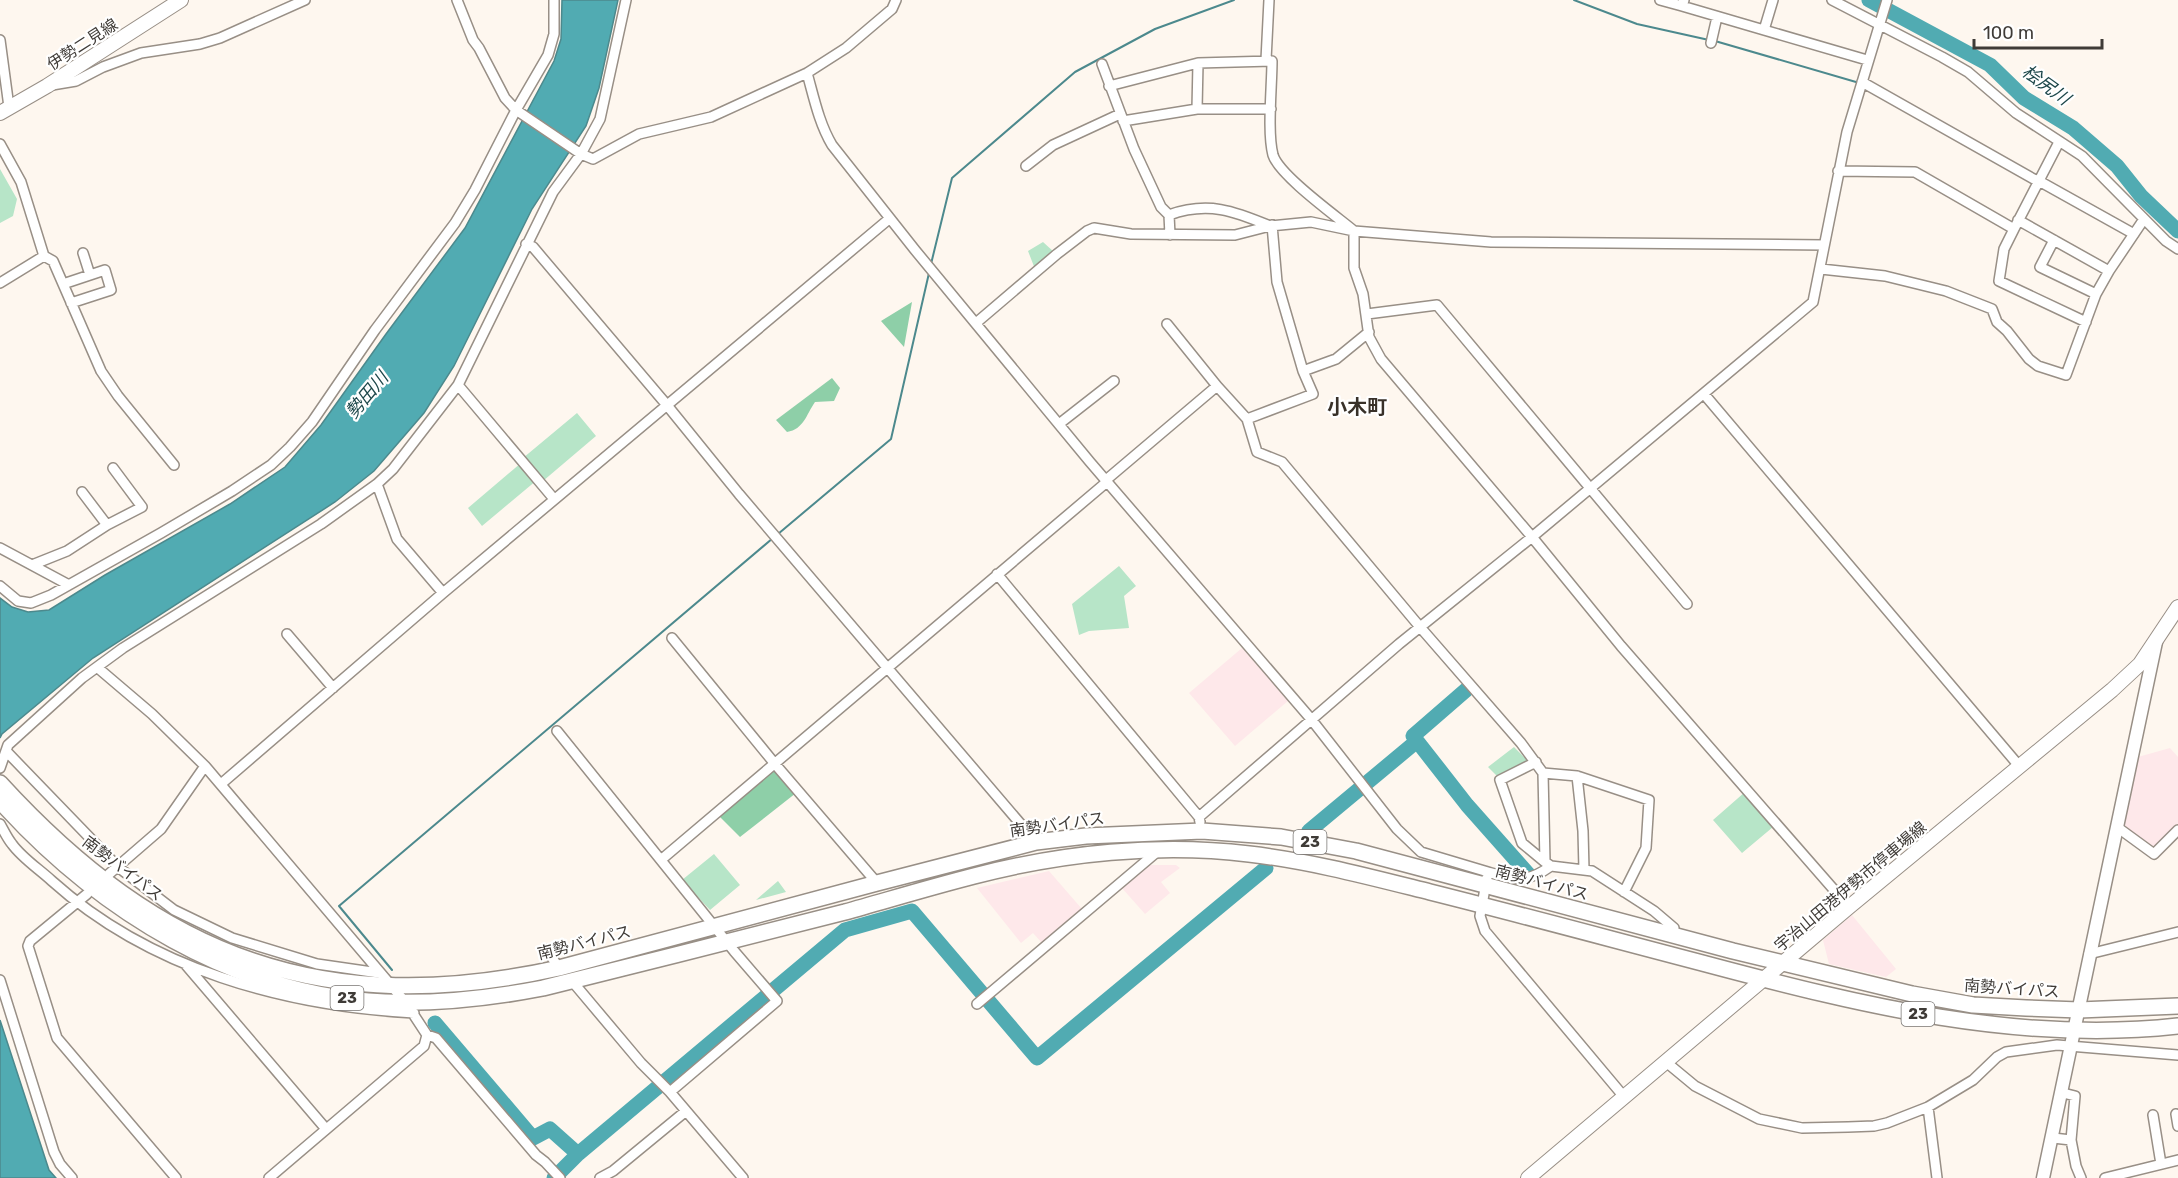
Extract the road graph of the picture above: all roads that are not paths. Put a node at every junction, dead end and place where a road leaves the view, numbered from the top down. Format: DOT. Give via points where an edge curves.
graph roads {
  1 [pos="181,0"];
  2 [pos="305,0"];
  3 [pos="457,0"];
  4 [pos="554,0"];
  5 [pos="626,0"];
  6 [pos="896,0"];
  7 [pos="1269,0"];
  8 [pos="1660,0"];
  9 [pos="1773,0"];
  10 [pos="1832,0"];
  11 [pos="1887,0"];
  12 [pos="1683,3"];
  13 [pos="1718,17"];
  14 [pos="1879,23"];
  15 [pos="1764,30"];
  16 [pos="0,40"];
  17 [pos="1711,40"];
  18 [pos="1266,60"];
  19 [pos="1867,60"];
  20 [pos="1198,63"];
  21 [pos="1102,64"];
  22 [pos="807,73"];
  23 [pos="1862,82"];
  24 [pos="47,86"];
  25 [pos="1109,86"];
  26 [pos="1197,109"];
  27 [pos="1271,109"];
  28 [pos="4,110"];
  29 [pos="516,110"];
  30 [pos="1121,117"];
  31 [pos="2059,142"];
  32 [pos="0,144"];
  33 [pos="580,153"];
  34 [pos="1026,166"];
  35 [pos="1838,171"];
  36 [pos="2039,181"];
  37 [pos="1169,215"];
  38 [pos="889,219"];
  39 [pos="2144,219"];
  40 [pos="2016,224"];
  41 [pos="1271,225"];
  42 [pos="1354,231"];
  43 [pos="2134,234"];
  44 [pos="1170,235"];
  45 [pos="2054,240"];
  46 [pos="526,244"];
  47 [pos="1824,245"];
  48 [pos="2178,249"];
  49 [pos="83,253"];
  50 [pos="44,256"];
  51 [pos="1821,269"];
  52 [pos="2109,271"];
  53 [pos="90,275"];
  54 [pos="0,283"];
  55 [pos="63,284"];
  56 [pos="2096,294"];
  57 [pos="71,303"];
  58 [pos="1367,314"];
  59 [pos="2086,322"];
  60 [pos="976,323"];
  61 [pos="1167,324"];
  62 [pos="1369,332"];
  63 [pos="1304,371"];
  64 [pos="1114,381"];
  65 [pos="458,385"];
  66 [pos="1217,386"];
  67 [pos="1704,394"];
  68 [pos="666,404"];
  69 [pos="1247,419"];
  70 [pos="1059,424"];
  71 [pos="174,465"];
  72 [pos="113,468"];
  73 [pos="1107,481"];
  74 [pos="377,484"];
  75 [pos="1590,488"];
  76 [pos="82,492"];
  77 [pos="554,499"];
  78 [pos="107,525"];
  79 [pos="1532,537"];
  80 [pos="0,548"];
  81 [pos="32,565"];
  82 [pos="997,574"];
  83 [pos="0,585"];
  84 [pos="69,585"];
  85 [pos="443,593"];
  86 [pos="1687,604"];
  87 [pos="2178,607"];
  88 [pos="1420,627"];
  89 [pos="286,634"];
  90 [pos="672,638"];
  91 [pos="2157,641"];
  92 [pos="887,667"];
  93 [pos="98,668"];
  94 [pos="333,688"];
  95 [pos="1311,719"];
  96 [pos="557,731"];
  97 [pos="6,751"];
  98 [pos="1536,762"];
  99 [pos="775,764"];
  100 [pos="205,766"];
  101 [pos="0,768"];
  102 [pos="2020,768"];
  103 [pos="1543,773"];
  104 [pos="1577,776"];
  105 [pos="0,783"];
  106 [pos="221,784"];
  107 [pos="0,801"];
  108 [pos="20,813"];
  109 [pos="0,824"];
  110 [pos="1201,824"];
  111 [pos="2117,827"];
  112 [pos="2178,830"];
  113 [pos="1036,842"];
  114 [pos="1158,851"];
  115 [pos="662,860"];
  116 [pos="1548,864"];
  117 [pos="118,867"];
  118 [pos="1584,870"];
  119 [pos="109,874"];
  120 [pos="1486,879"];
  121 [pos="877,883"];
  122 [pos="1624,892"];
  123 [pos="87,894"];
  124 [pos="76,903"];
  125 [pos="1480,904"];
  126 [pos="1849,907"];
  127 [pos="716,926"];
  128 [pos="1674,927"];
  129 [pos="2178,932"];
  130 [pos="727,942"];
  131 [pos="546,949"];
  132 [pos="2090,954"];
  133 [pos="185,964"];
  134 [pos="1782,964"];
  135 [pos="559,968"];
  136 [pos="379,973"];
  137 [pos="0,980"];
  138 [pos="1763,980"];
  139 [pos="572,981"];
  140 [pos="390,986"];
  141 [pos="977,1004"];
  142 [pos="2178,1006"];
  143 [pos="410,1008"];
  144 [pos="2079,1010"];
  145 [pos="2178,1026"];
  146 [pos="2075,1030"];
  147 [pos="427,1035"];
  148 [pos="2072,1046"];
  149 [pos="2178,1055"];
  150 [pos="1666,1062"];
  151 [pos="670,1092"];
  152 [pos="2063,1093"];
  153 [pos="1624,1098"];
  154 [pos="1928,1107"];
  155 [pos="686,1112"];
  156 [pos="2176,1114"];
  157 [pos="2153,1115"];
  158 [pos="2178,1126"];
  159 [pos="326,1129"];
  160 [pos="2053,1138"];
  161 [pos="2071,1140"];
  162 [pos="2177,1162"];
  163 [pos="2161,1164"];
  164 [pos="1530,1177"];
  165 [pos="72,1178"];
  166 [pos="176,1178"];
  167 [pos="269,1178"];
  168 [pos="560,1178"];
  169 [pos="600,1178"];
  170 [pos="743,1178"];
  171 [pos="1937,1178"];
  172 [pos="2043,1178"];
  173 [pos="2081,1178"];
  174 [pos="2105,1178"];
  1 -- 24 [label="main road, 伊勢二見線"];
  2 -- 24 [label="street" via="220,38 141,53 76,81"];
  3 -- 29 [label="street" via="499,90"];
  4 -- 29 [label="street" via="550,49"];
  5 -- 33 [label="street" via="600,119"];
  6 -- 22 [label="street" via="892,9 846,48"];
  7 -- 18 [label="street"];
  8 -- 12 [label="street"];
  9 -- 15 [label="street"];
  10 -- 14 [label="street"];
  11 -- 14 [label="street"];
  12 -- 13 [label="street"];
  13 -- 15 [label="street"];
  13 -- 17 [label="street"];
  14 -- 19 [label="street"];
  14 -- 31 [label="street" via="1957,65"];
  15 -- 19 [label="street"];
  16 -- 28 [label="street"];
  18 -- 20 [label="street"];
  18 -- 27 [label="street" via="1272,61"];
  19 -- 23 [label="street"];
  20 -- 25 [label="street"];
  20 -- 26 [label="street"];
  21 -- 25 [label="street"];
  22 -- 33 [label="street" via="711,117 639,134 593,159"];
  22 -- 38 [label="street" via="824,132"];
  23 -- 35 [label="street"];
  23 -- 36 [label="street"];
  24 -- 28 [label="main road, 伊勢二見線"];
  25 -- 30 [label="street"];
  26 -- 27 [label="street"];
  26 -- 30 [label="street"];
  27 -- 42 [label="street" via="1273,156 1283,171"];
  29 -- 33 [label="street"];
  29 -- 84 [label="street" via="455,223 290,447 271,465 231,491"];
  30 -- 34 [label="street" via="1053,145"];
  30 -- 37 [label="street" via="1161,207"];
  31 -- 36 [label="street"];
  31 -- 39 [label="street" via="2082,156"];
  32 -- 50 [label="street" via="24,190"];
  33 -- 46 [label="street" via="553,192"];
  35 -- 40 [label="street" via="1914,172"];
  35 -- 47 [label="street"];
  36 -- 40 [label="street"];
  36 -- 43 [label="street"];
  37 -- 41 [label="street" via="1181,210 1233,210"];
  37 -- 44 [label="street"];
  38 -- 60 [label="street"];
  38 -- 68 [label="street"];
  39 -- 43 [label="street"];
  39 -- 48 [label="street"];
  40 -- 45 [label="street"];
  40 -- 59 [label="street" via="2004,249 1998,280"];
  41 -- 42 [label="street" via="1311,222"];
  41 -- 44 [label="street" via="1235,235"];
  41 -- 63 [label="street" via="1277,282"];
  42 -- 47 [label="street" via="1491,242"];
  42 -- 58 [label="street" via="1353,268"];
  43 -- 52 [label="street"];
  44 -- 60 [label="street" via="1101,228 1087,231"];
  45 -- 52 [label="street"];
  45 -- 56 [label="street" via="2040,267"];
  46 -- 65 [label="street"];
  46 -- 68 [label="street" via="533,247"];
  47 -- 51 [label="street"];
  49 -- 53 [label="street"];
  50 -- 54 [label="street"];
  50 -- 55 [label="street" via="53,261"];
  51 -- 59 [label="street" via="1885,276 1946,291 1992,309 1998,322 2029,358 2038,366 2066,375"];
  51 -- 67 [label="street" via="1813,302"];
  52 -- 56 [label="street"];
  53 -- 55 [label="street"];
  53 -- 57 [label="street" via="105,270 111,290"];
  55 -- 57 [label="street"];
  56 -- 59 [label="street"];
  57 -- 71 [label="street" via="101,371"];
  58 -- 62 [label="street"];
  58 -- 75 [label="street" via="1437,305"];
  60 -- 70 [label="street"];
  61 -- 66 [label="street"];
  62 -- 63 [label="street" via="1336,359"];
  62 -- 79 [label="street" via="1381,359"];
  63 -- 69 [label="street" via="1313,394"];
  64 -- 70 [label="street"];
  65 -- 74 [label="street"];
  65 -- 77 [label="street"];
  66 -- 69 [label="street"];
  66 -- 73 [label="street"];
  67 -- 75 [label="street"];
  67 -- 102 [label="street"];
  68 -- 77 [label="street"];
  68 -- 92 [label="street"];
  69 -- 88 [label="street" via="1257,452 1282,462"];
  70 -- 73 [label="street"];
  72 -- 78 [label="street" via="142,507"];
  73 -- 82 [label="street"];
  73 -- 95 [label="street"];
  74 -- 85 [label="street" via="397,539"];
  74 -- 93 [label="street"];
  75 -- 79 [label="street"];
  75 -- 86 [label="street"];
  76 -- 78 [label="street"];
  77 -- 85 [label="street"];
  78 -- 81 [label="street" via="67,551"];
  79 -- 88 [label="street"];
  79 -- 126 [label="street" via="1621,646"];
  80 -- 81 [label="street"];
  81 -- 84 [label="street"];
  82 -- 92 [label="street"];
  82 -- 110 [label="street"];
  83 -- 84 [label="street" via="18,601 31,603"];
  85 -- 94 [label="street"];
  87 -- 91 [label="main road, 宇治山田港伊勢市停車場線"];
  88 -- 95 [label="street"];
  88 -- 98 [label="street"];
  89 -- 94 [label="street"];
  90 -- 99 [label="street"];
  91 -- 102 [label="main road, 宇治山田港伊勢市停車場線" via="2129,675"];
  91 -- 111 [label="street"];
  92 -- 99 [label="street"];
  92 -- 113 [label="street"];
  93 -- 97 [label="street" via="82,678"];
  93 -- 100 [label="street"];
  94 -- 106 [label="street"];
  95 -- 110 [label="street"];
  95 -- 120 [label="street" via="1397,829 1421,852"];
  96 -- 115 [label="street"];
  97 -- 101 [label="street"];
  97 -- 117 [label="street"];
  98 -- 103 [label="street"];
  98 -- 116 [label="street" via="1500,780 1522,843"];
  99 -- 115 [label="street"];
  99 -- 121 [label="street"];
  100 -- 106 [label="street"];
  100 -- 117 [label="street" via="161,829"];
  102 -- 126 [label="main road, 宇治山田港伊勢市停車場線"];
  103 -- 104 [label="street"];
  103 -- 116 [label="street"];
  104 -- 118 [label="street"];
  104 -- 122 [label="street" via="1649,800 1646,848"];
  105 -- 108 [label="highway, 南勢バイパス / 23"];
  106 -- 136 [label="street"];
  107 -- 108 [label="highway, 南勢バイパス / 23"];
  108 -- 140 [label="highway, 南勢バイパス / 23" via="124,895 204,942 252,962 307,977"];
  108 -- 143 [label="highway, 南勢バイパス / 23" via="77,874 116,905 193,951 249,976 294,988"];
  109 -- 124 [label="street" via="12,845"];
  110 -- 113 [label="highway, 南勢バイパス / 23"];
  110 -- 120 [label="highway, 南勢バイパス / 23"];
  111 -- 112 [label="street" via="2154,854"];
  111 -- 132 [label="street"];
  113 -- 121 [label="highway, 南勢バイパス / 23"];
  114 -- 125 [label="highway, 南勢バイパス / 23" via="1212,850 1300,861"];
  114 -- 130 [label="highway, 南勢バイパス / 23" via="1102,853 988,873"];
  114 -- 141 [label="street"];
  115 -- 127 [label="street"];
  116 -- 118 [label="street"];
  116 -- 120 [label="street" via="1538,876"];
  117 -- 119 [label="street"];
  117 -- 136 [label="street" via="174,910 232,938 317,964"];
  118 -- 122 [label="street"];
  120 -- 125 [label="street"];
  120 -- 134 [label="highway, 南勢バイパス / 23"];
  121 -- 127 [label="highway, 南勢バイパス / 23"];
  122 -- 128 [label="street"];
  123 -- 124 [label="street"];
  124 -- 133 [label="street" via="121,933"];
  124 -- 166 [label="street" via="28,946 57,1038"];
  125 -- 138 [label="highway, 南勢バイパス / 23"];
  125 -- 153 [label="street" via="1485,931"];
  126 -- 134 [label="main road, 宇治山田港伊勢市停車場線"];
  127 -- 130 [label="street"];
  127 -- 135 [label="highway, 南勢バイパス / 23"];
  129 -- 132 [label="street"];
  130 -- 139 [label="highway, 南勢バイパス / 23"];
  130 -- 151 [label="street" via="777,1001"];
  131 -- 135 [label="street"];
  132 -- 144 [label="street"];
  133 -- 143 [label="street" via="261,989 331,1004"];
  133 -- 159 [label="street"];
  134 -- 138 [label="main road, 宇治山田港伊勢市停車場線"];
  134 -- 144 [label="highway, 南勢バイパス / 23" via="1973,1005"];
  135 -- 140 [label="highway, 南勢バイパス / 23" via="511,978"];
  136 -- 140 [label="street"];
  137 -- 165 [label="street" via="54,1152"];
  138 -- 146 [label="highway, 南勢バイパス / 23" via="1962,1022"];
  138 -- 150 [label="main road, 宇治山田港伊勢市停車場線"];
  139 -- 143 [label="highway, 南勢バイパス / 23"];
  139 -- 151 [label="street"];
  140 -- 143 [label="street"];
  142 -- 144 [label="highway, 南勢バイパス / 23"];
  143 -- 147 [label="street"];
  144 -- 146 [label="street"];
  145 -- 146 [label="highway, 南勢バイパス / 23"];
  146 -- 148 [label="street"];
  147 -- 159 [label="street" via="424,1046"];
  147 -- 168 [label="street" via="436,1038"];
  148 -- 149 [label="street"];
  148 -- 152 [label="street"];
  148 -- 154 [label="street" via="2006,1052 1973,1080"];
  150 -- 153 [label="main road, 宇治山田港伊勢市停車場線"];
  150 -- 154 [label="street" via="1695,1086 1760,1119 1784,1125 1874,1126"];
  151 -- 155 [label="street"];
  152 -- 160 [label="street"];
  152 -- 161 [label="street" via="2075,1096"];
  153 -- 164 [label="main road, 宇治山田港伊勢市停車場線"];
  154 -- 171 [label="street"];
  155 -- 169 [label="street"];
  155 -- 170 [label="street"];
  156 -- 158 [label="street"];
  157 -- 163 [label="street"];
  159 -- 167 [label="street"];
  160 -- 161 [label="street"];
  160 -- 172 [label="street"];
  161 -- 173 [label="street"];
  162 -- 163 [label="street"];
  163 -- 174 [label="street"];
}
